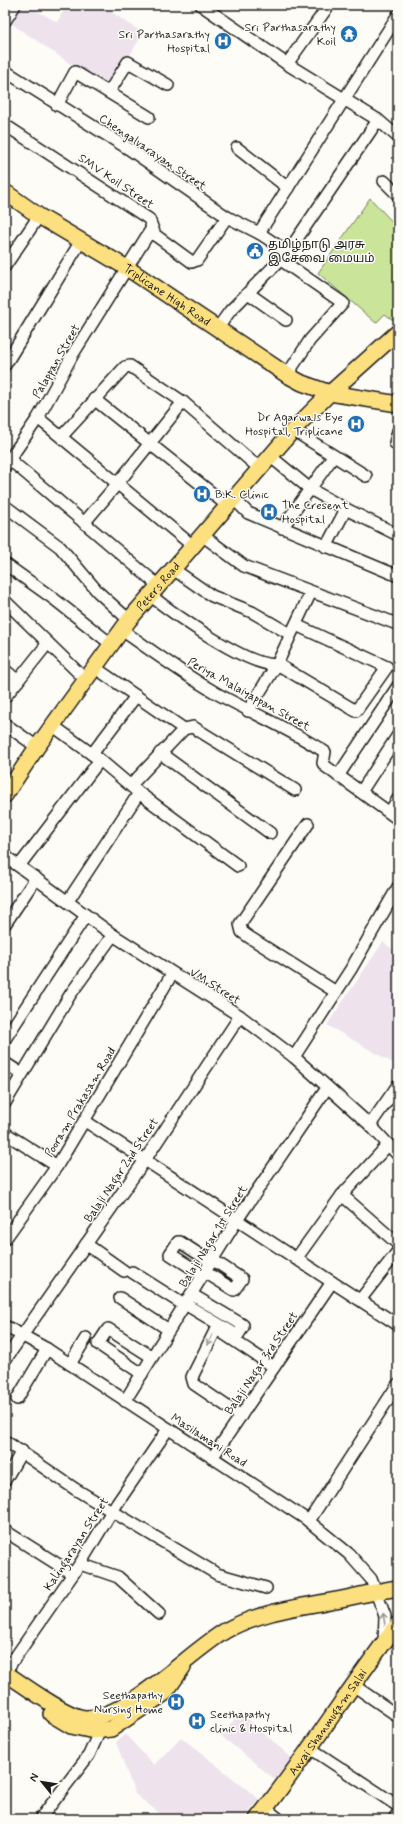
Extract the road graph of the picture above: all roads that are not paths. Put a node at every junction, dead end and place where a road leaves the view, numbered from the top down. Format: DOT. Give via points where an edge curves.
graph roads {
  1 [pos="15,5"];
  2 [pos="202,5"];
  3 [pos="329,5"];
  4 [pos="398,14"];
  5 [pos="5,21"];
  6 [pos="287,64"];
  7 [pos="5,72"];
  8 [pos="168,85"];
  9 [pos="109,92"];
  10 [pos="344,99"];
  11 [pos="57,105"];
  12 [pos="149,117"];
  13 [pos="378,120"];
  14 [pos="5,124"];
  15 [pos="398,137"];
  16 [pos="237,148"];
  17 [pos="384,181"];
  18 [pos="288,188"];
  19 [pos="5,192"];
  20 [pos="398,195"];
  21 [pos="39,216"];
  22 [pos="227,217"];
  23 [pos="152,228"];
  24 [pos="259,232"];
  25 [pos="80,241"];
  26 [pos="288,252"];
  27 [pos="281,260"];
  28 [pos="6,262"];
  29 [pos="127,268"];
  30 [pos="248,293"];
  31 [pos="286,320"];
  32 [pos="217,329"];
  33 [pos="398,332"];
  34 [pos="5,365"];
  35 [pos="287,375"];
  36 [pos="330,392"];
  37 [pos="94,399"];
  38 [pos="182,402"];
  39 [pos="398,404"];
  40 [pos="38,418"];
  41 [pos="293,430"];
  42 [pos="398,431"];
  43 [pos="62,436"];
  44 [pos="150,442"];
  45 [pos="398,446"];
  46 [pos="270,456"];
  47 [pos="333,457"];
  48 [pos="6,461"];
  49 [pos="259,468"];
  50 [pos="366,476"];
  51 [pos="118,483"];
  52 [pos="310,489"];
  53 [pos="231,503"];
  54 [pos="5,506"];
  55 [pos="346,509"];
  56 [pos="84,523"];
  57 [pos="282,528"];
  58 [pos="398,534"];
  59 [pos="198,540"];
  60 [pos="326,547"];
  61 [pos="5,564"];
  62 [pos="173,569"];
  63 [pos="398,576"];
  64 [pos="154,591"];
  65 [pos="311,592"];
  66 [pos="5,601"];
  67 [pos="397,624"];
  68 [pos="126,625"];
  69 [pos="293,629"];
  70 [pos="48,643"];
  71 [pos="111,644"];
  72 [pos="277,664"];
  73 [pos="5,670"];
  74 [pos="89,673"];
  75 [pos="18,681"];
  76 [pos="398,686"];
  77 [pos="136,696"];
  78 [pos="5,697"];
  79 [pos="248,711"];
  80 [pos="5,724"];
  81 [pos="52,725"];
  82 [pos="184,729"];
  83 [pos="398,735"];
  84 [pos="37,747"];
  85 [pos="160,753"];
  86 [pos="96,757"];
  87 [pos="338,776"];
  88 [pos="135,789"];
  89 [pos="295,790"];
  90 [pos="361,792"];
  91 [pos="5,795"];
  92 [pos="398,799"];
  93 [pos="394,816"];
  94 [pos="308,824"];
  95 [pos="270,833"];
  96 [pos="5,856"];
  97 [pos="19,866"];
  98 [pos="238,866"];
  99 [pos="36,878"];
  100 [pos="398,887"];
  101 [pos="68,902"];
  102 [pos="86,915"];
  103 [pos="5,924"];
  104 [pos="112,935"];
  105 [pos="172,974"];
  106 [pos="336,992"];
  107 [pos="240,1016"];
  108 [pos="5,1039"];
  109 [pos="294,1057"];
  110 [pos="5,1063"];
  111 [pos="22,1074"];
  112 [pos="398,1085"];
  113 [pos="327,1088"];
  114 [pos="5,1103"];
  115 [pos="85,1121"];
  116 [pos="370,1125"];
  117 [pos="5,1133"];
  118 [pos="388,1145"];
  119 [pos="398,1155"];
  120 [pos="145,1160"];
  121 [pos="57,1166"];
  122 [pos="342,1195"];
  123 [pos="237,1220"];
  124 [pos="5,1239"];
  125 [pos="86,1244"];
  126 [pos="398,1244"];
  127 [pos="398,1251"];
  128 [pos="168,1258"];
  129 [pos="296,1259"];
  130 [pos="208,1267"];
  131 [pos="245,1274"];
  132 [pos="332,1282"];
  133 [pos="191,1294"];
  134 [pos="120,1298"];
  135 [pos="360,1300"];
  136 [pos="185,1305"];
  137 [pos="398,1325"];
  138 [pos="5,1326"];
  139 [pos="169,1330"];
  140 [pos="21,1336"];
  141 [pos="86,1338"];
  142 [pos="47,1349"];
  143 [pos="152,1357"];
  144 [pos="5,1360"];
  145 [pos="70,1364"];
  146 [pos="274,1367"];
  147 [pos="142,1374"];
  148 [pos="398,1384"];
  149 [pos="17,1399"];
  150 [pos="125,1401"];
  151 [pos="241,1416"];
  152 [pos="168,1429"];
  153 [pos="5,1441"];
  154 [pos="22,1451"];
  155 [pos="212,1458"];
  156 [pos="5,1480"];
  157 [pos="112,1511"];
  158 [pos="309,1522"];
  159 [pos="5,1531"];
  160 [pos="80,1564"];
  161 [pos="73,1574"];
  162 [pos="266,1588"];
  163 [pos="398,1588"];
  164 [pos="372,1595"];
  165 [pos="398,1599"];
  166 [pos="159,1614"];
  167 [pos="398,1624"];
  168 [pos="384,1642"];
  169 [pos="189,1658"];
  170 [pos="5,1672"];
  171 [pos="5,1680"];
  172 [pos="353,1685"];
  173 [pos="398,1716"];
  174 [pos="100,1730"];
  175 [pos="310,1748"];
  176 [pos="398,1806"];
  177 [pos="398,1813"];
  178 [pos="261,1814"];
  179 [pos="40,1819"];
  180 [pos="279,1819"];
  181 [pos="394,1819"];
  1 -- 5 [label="street"];
  2 -- 6 [label="street"];
  3 -- 6 [label="street"];
  4 -- 10 [label="street"];
  6 -- 10 [label="street"];
  7 -- 11 [label="street, Chengalvarayan Street"];
  8 -- 9 [label="street" via="128,62"];
  9 -- 11 [label="street" via="75,72"];
  9 -- 12 [label="street"];
  10 -- 13 [label="street"];
  10 -- 18 [label="street"];
  11 -- 22 [label="street, Chengalvarayan Street" via="129,149"];
  13 -- 15 [label="street"];
  13 -- 26 [label="street"];
  14 -- 23 [label="street, SMV Koil Street" via="149,219"];
  16 -- 18 [label="street"];
  17 -- 20 [label="street"];
  18 -- 24 [label="street"];
  19 -- 21 [label="main road, Triplicane High Road"];
  21 -- 25 [label="main road, Triplicane High Road"];
  21 -- 28 [label="street"];
  22 -- 23 [label="street, SMV Koil Street" via="195,262 155,235"];
  22 -- 24 [label="street, Chengalvarayan Street"];
  23 -- 29 [label="street, Palappan Street"];
  24 -- 26 [label="street, Chengalvarayan Street"];
  25 -- 29 [label="main road, Triplicane High Road"];
  25 -- 34 [label="street"];
  26 -- 27 [label="street"];
  27 -- 30 [label="street"];
  27 -- 35 [label="street" via="343,303 310,340"];
  29 -- 32 [label="main road, Triplicane High Road"];
  29 -- 40 [label="street, Palappan Street" via="73,354"];
  30 -- 31 [label="street"];
  30 -- 32 [label="street"];
  32 -- 35 [label="main road, Triplicane High Road"];
  33 -- 36 [label="main road, Peters Road"];
  35 -- 36 [label="main road, Triplicane High Road"];
  36 -- 39 [label="main road, Triplicane High Road"];
  36 -- 41 [label="main road, Peters Road"];
  37 -- 38 [label="street" via="127,366"];
  37 -- 43 [label="street"];
  37 -- 44 [label="street"];
  38 -- 44 [label="street"];
  38 -- 49 [label="street"];
  40 -- 43 [label="street"];
  40 -- 48 [label="street, Palappan Street"];
  41 -- 46 [label="main road, Peters Road"];
  41 -- 47 [label="street"];
  42 -- 45 [label="street" via="395,443"];
  43 -- 51 [label="street"];
  44 -- 51 [label="street"];
  44 -- 53 [label="street"];
  46 -- 49 [label="main road, Peters Road"];
  46 -- 52 [label="street"];
  47 -- 50 [label="street"];
  47 -- 52 [label="street"];
  48 -- 56 [label="street"];
  49 -- 53 [label="main road, Peters Road"];
  51 -- 56 [label="street"];
  51 -- 59 [label="street"];
  52 -- 55 [label="street"];
  52 -- 57 [label="street"];
  53 -- 57 [label="street"];
  53 -- 59 [label="main road, Peters Road"];
  54 -- 68 [label="street, Periya Malaiyappan Street" via="60,547"];
  55 -- 58 [label="street"];
  55 -- 60 [label="street"];
  56 -- 64 [label="street"];
  57 -- 60 [label="street"];
  59 -- 62 [label="main road, Peters Road"];
  59 -- 65 [label="street" via="244,566"];
  60 -- 63 [label="street"];
  61 -- 71 [label="street"];
  62 -- 64 [label="main road, Peters Road"];
  62 -- 69 [label="street" via="212,596"];
  64 -- 68 [label="main road, Peters Road"];
  64 -- 72 [label="street" via="180,618 220,643 258,661"];
  65 -- 67 [label="street"];
  65 -- 69 [label="street"];
  66 -- 70 [label="street"];
  68 -- 71 [label="main road, Peters Road"];
  68 -- 79 [label="street, Periya Malaiyappan Street" via="168,663"];
  69 -- 72 [label="street"];
  69 -- 72 [label="street" via="387,667 356,711"];
  70 -- 74 [label="street"];
  70 -- 75 [label="street"];
  71 -- 74 [label="main road, Peters Road"];
  72 -- 79 [label="street"];
  73 -- 75 [label="street"];
  74 -- 77 [label="street"];
  74 -- 81 [label="main road, Peters Road"];
  75 -- 78 [label="street"];
  76 -- 87 [label="street"];
  77 -- 82 [label="street"];
  77 -- 86 [label="street"];
  79 -- 87 [label="street, Periya Malaiyappan Street" via="304,738 325,752 324,765"];
  80 -- 84 [label="street"];
  81 -- 84 [label="main road, Peters Road"];
  81 -- 86 [label="street"];
  82 -- 85 [label="street"];
  82 -- 89 [label="street" via="193,727"];
  83 -- 90 [label="street"];
  84 -- 91 [label="main road, Peters Road"];
  85 -- 88 [label="street"];
  85 -- 95 [label="street"];
  86 -- 88 [label="street"];
  86 -- 97 [label="street"];
  87 -- 90 [label="street"];
  88 -- 98 [label="street"];
  88 -- 101 [label="street"];
  90 -- 93 [label="street"];
  92 -- 93 [label="street"];
  94 -- 106 [label="street" via="240,924 242,932 249,937"];
  96 -- 97 [label="street, VM Street"];
  97 -- 99 [label="street, VM Street"];
  99 -- 101 [label="street, VM Street"];
  99 -- 103 [label="street"];
  100 -- 106 [label="street"];
  101 -- 102 [label="street, VM Street"];
  102 -- 104 [label="street, VM Street"];
  102 -- 108 [label="street"];
  104 -- 105 [label="street, VM Street"];
  104 -- 111 [label="street" via="70,995"];
  105 -- 107 [label="street, VM Street"];
  105 -- 115 [label="street, Pooram Prakasam Road"];
  106 -- 109 [label="street"];
  107 -- 109 [label="street, VM Street"];
  107 -- 120 [label="street, Balaji Nagar 2nd Street"];
  109 -- 113 [label="street, VM Street"];
  110 -- 111 [label="street"];
  111 -- 114 [label="street"];
  112 -- 116 [label="street"];
  113 -- 116 [label="street, VM Street"];
  113 -- 123 [label="street, Balaji Nagar 1st Street"];
  115 -- 120 [label="street"];
  115 -- 121 [label="street, Pooram Prakasam Road"];
  116 -- 118 [label="street, VM Street"];
  117 -- 121 [label="street"];
  118 -- 119 [label="street, VM Street"];
  118 -- 122 [label="street"];
  120 -- 123 [label="street"];
  120 -- 125 [label="street, Balaji Nagar 2nd Street"];
  121 -- 124 [label="street, Pooram Prakasam Road"];
  122 -- 126 [label="street"];
  122 -- 129 [label="street"];
  123 -- 129 [label="street"];
  123 -- 130 [label="street, Balaji Nagar 1st Street"];
  125 -- 136 [label="street"];
  125 -- 140 [label="street, Balaji Nagar 2nd Street"];
  127 -- 135 [label="street"];
  128 -- 130 [label="street"];
  129 -- 132 [label="street"];
  130 -- 131 [label="street"];
  130 -- 133 [label="street, Balaji Nagar 1st Street"];
  132 -- 135 [label="street"];
  132 -- 146 [label="street, Balaji Nagar 3rd Street"];
  133 -- 136 [label="street, Balaji Nagar 1st Street"];
  133 -- 136 [label="street" via="243,1327 238,1335 235,1334"];
  134 -- 139 [label="street"];
  135 -- 137 [label="street"];
  136 -- 139 [label="street, Balaji Nagar 1st Street"];
  138 -- 140 [label="street, Masilamani Road"];
  139 -- 143 [label="street, Balaji Nagar 1st Street"];
  140 -- 142 [label="street, Masilamani Road"];
  140 -- 144 [label="street, Balaji Nagar 2nd Street"];
  141 -- 145 [label="street"];
  142 -- 145 [label="street, Masilamani Road"];
  142 -- 149 [label="street"];
  143 -- 147 [label="street, Balaji Nagar 1st Street"];
  143 -- 147 [label="street" via="110,1330 107,1330 101,1339 98,1346"];
  145 -- 150 [label="street, Masilamani Road"];
  146 -- 151 [label="street, Balaji Nagar 3rd Street"];
  146 -- 151 [label="street, one-way" via="218,1330 215,1331 192,1381"];
  147 -- 150 [label="street, Balaji Nagar 1st Street"];
  148 -- 158 [label="street"];
  150 -- 152 [label="street, Masilamani Road"];
  151 -- 155 [label="street, Balaji Nagar 3rd Street"];
  152 -- 155 [label="street, Masilamani Road"];
  152 -- 157 [label="street, Kalingarayan Street"];
  153 -- 154 [label="street"];
  154 -- 156 [label="street"];
  154 -- 157 [label="street" via="75,1489"];
  155 -- 158 [label="street, Masilamani Road"];
  157 -- 160 [label="street, Kalingarayan Street"];
  157 -- 162 [label="street" via="217,1574"];
  158 -- 164 [label="street, Masilamani Road" via="349,1554 371,1579"];
  159 -- 161 [label="street"];
  160 -- 161 [label="street, Kalingarayan Street"];
  160 -- 166 [label="street" via="118,1578"];
  161 -- 170 [label="street, Kalingarayan Street"];
  163 -- 164 [label="main road"];
  164 -- 165 [label="main road"];
  168 -- 164 [label="street, Masilamani Road, one-way" via="385,1616"];
  164 -- 169 [label="main road" via="292,1608 256,1618 226,1631"];
  167 -- 168 [label="main road, Avvai Shanmugam Salai"];
  168 -- 172 [label="main road, Avvai Shanmugam Salai"];
  169 -- 170 [label="main road" via="106,1716 85,1718 71,1714 48,1701"];
  169 -- 174 [label="main road" via="165,1693 115,1727"];
  171 -- 174 [label="main road" via="30,1700 71,1726"];
  172 -- 173 [label="street"];
  172 -- 175 [label="main road, Avvai Shanmugam Salai"];
  174 -- 179 [label="street" via="89,1755"];
  175 -- 176 [label="street"];
  175 -- 178 [label="main road, Avvai Shanmugam Salai"];
  177 -- 181 [label="street"];
  178 -- 180 [label="street"];
}
